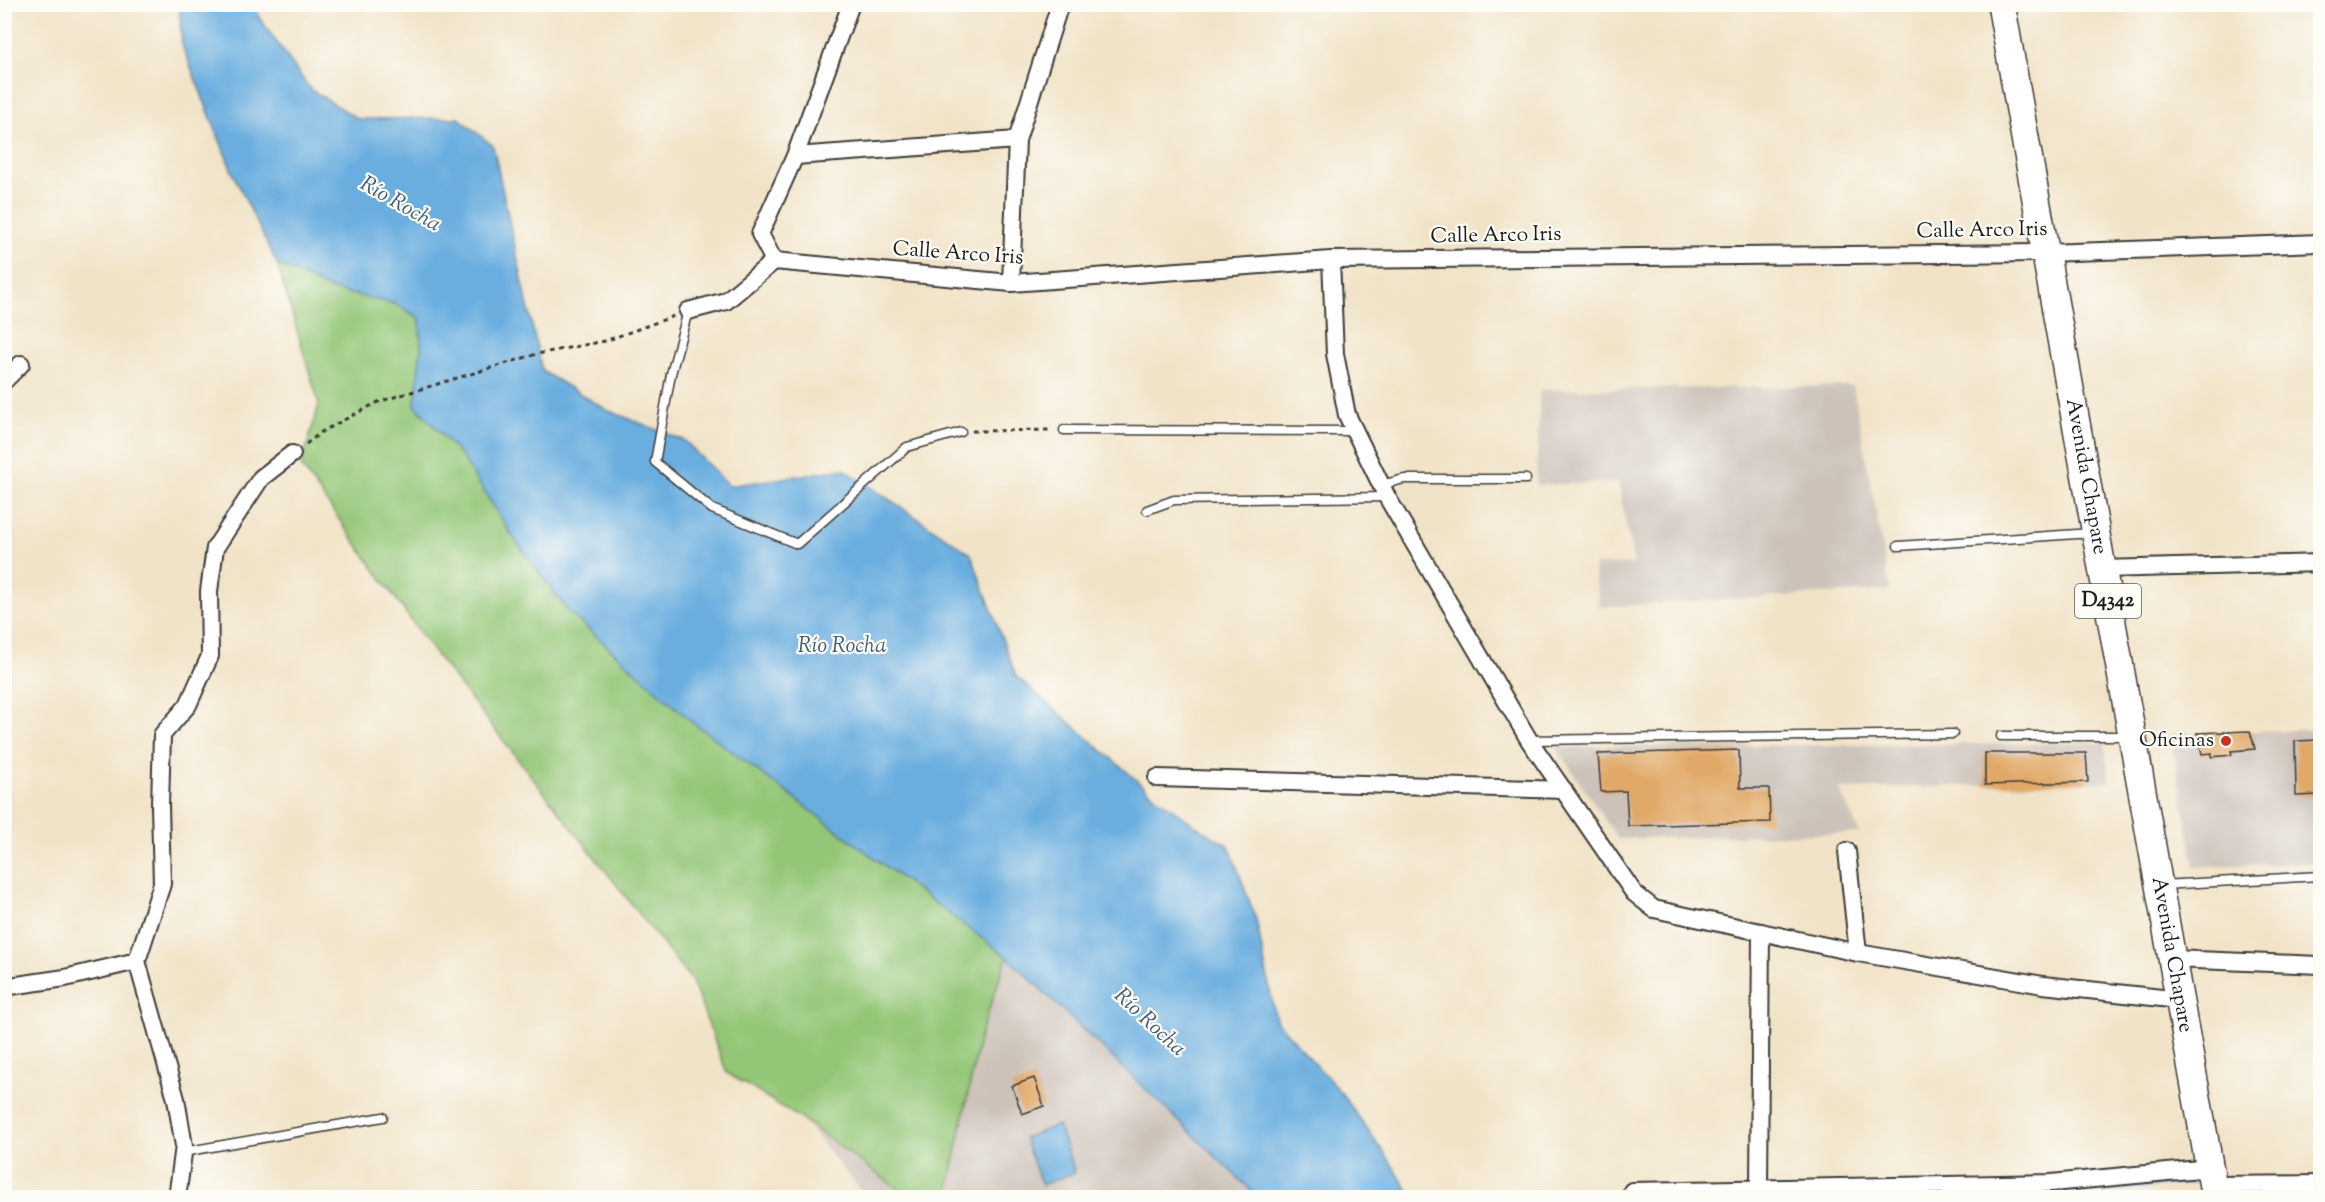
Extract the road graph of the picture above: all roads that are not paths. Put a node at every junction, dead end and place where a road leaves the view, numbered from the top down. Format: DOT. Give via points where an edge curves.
graph roads {
  1 [pos="851,4"];
  2 [pos="1060,4"];
  3 [pos="2001,4"];
  4 [pos="1017,140"];
  5 [pos="795,156"];
  6 [pos="2320,243"];
  7 [pos="2046,253"];
  8 [pos="1331,260"];
  9 [pos="774,261"];
  10 [pos="1011,283"];
  11 [pos="688,311"];
  12 [pos="21,364"];
  13 [pos="4,381"];
  14 [pos="1064,430"];
  15 [pos="1355,431"];
  16 [pos="961,432"];
  17 [pos="292,454"];
  18 [pos="1526,479"];
  19 [pos="1384,491"];
  20 [pos="1147,510"];
  21 [pos="2096,533"];
  22 [pos="1898,546"];
  23 [pos="2320,563"];
  24 [pos="2103,569"];
  25 [pos="1953,734"];
  26 [pos="2001,736"];
  27 [pos="2132,736"];
  28 [pos="1529,740"];
  29 [pos="1157,778"];
  30 [pos="1564,790"];
  31 [pos="1847,851"];
  32 [pos="2320,876"];
  33 [pos="2159,885"];
  34 [pos="1761,932"];
  35 [pos="1858,953"];
  36 [pos="2172,959"];
  37 [pos="137,961"];
  38 [pos="2320,965"];
  39 [pos="4,987"];
  40 [pos="2180,1000"];
  41 [pos="383,1117"];
  42 [pos="183,1152"];
  43 [pos="2213,1183"];
  44 [pos="2320,1184"];
  45 [pos="1759,1188"];
  46 [pos="1632,1191"];
  47 [pos="177,1197"];
  1 -- 5 [label="street"];
  2 -- 4 [label="street"];
  3 -- 7 [label="main road, Avenida Chapare / D4342"];
  4 -- 5 [label="street"];
  4 -- 10 [label="street"];
  5 -- 9 [label="street" via="760,234"];
  6 -- 7 [label="street, Calle Arco Iris"];
  7 -- 8 [label="street, Calle Arco Iris"];
  7 -- 21 [label="main road, Avenida Chapare / D4342"];
  8 -- 10 [label="street, Calle Arco Iris"];
  8 -- 15 [label="street" via="1335,354 1347,415"];
  9 -- 10 [label="street, Calle Arco Iris"];
  9 -- 11 [label="street" via="726,301"];
  11 -- 16 [label="lane" via="671,374 655,462 712,509 797,544 906,447"];
  12 -- 13 [label="street"];
  14 -- 15 [label="lane"];
  15 -- 19 [label="street"];
  17 -- 37 [label="street" via="261,478 215,548 209,591 210,656 188,705 162,735 162,884"];
  18 -- 19 [label="lane" via="1404,480"];
  19 -- 20 [label="lane" via="1174,500"];
  19 -- 28 [label="street"];
  21 -- 22 [label="lane"];
  21 -- 24 [label="main road, Avenida Chapare / D4342"];
  23 -- 24 [label="street"];
  24 -- 27 [label="main road, Avenida Chapare / D4342"];
  25 -- 28 [label="lane"];
  26 -- 27 [label="lane"];
  27 -- 33 [label="main road, Avenida Chapare / D4342"];
  28 -- 30 [label="street"];
  29 -- 30 [label="street"];
  30 -- 34 [label="street" via="1634,893 1654,909"];
  31 -- 35 [label="street"];
  32 -- 33 [label="lane"];
  33 -- 36 [label="main road, Avenida Chapare / D4342"];
  34 -- 35 [label="street"];
  34 -- 45 [label="street"];
  35 -- 40 [label="street" via="2043,986"];
  36 -- 38 [label="street"];
  36 -- 40 [label="main road, Avenida Chapare / D4342"];
  37 -- 39 [label="street"];
  37 -- 42 [label="street" via="176,1099"];
  40 -- 43 [label="main road, Avenida Chapare / D4342"];
  41 -- 42 [label="lane"];
  42 -- 47 [label="street"];
  43 -- 44 [label="street"];
  43 -- 45 [label="street"];
  45 -- 46 [label="street"];
}
